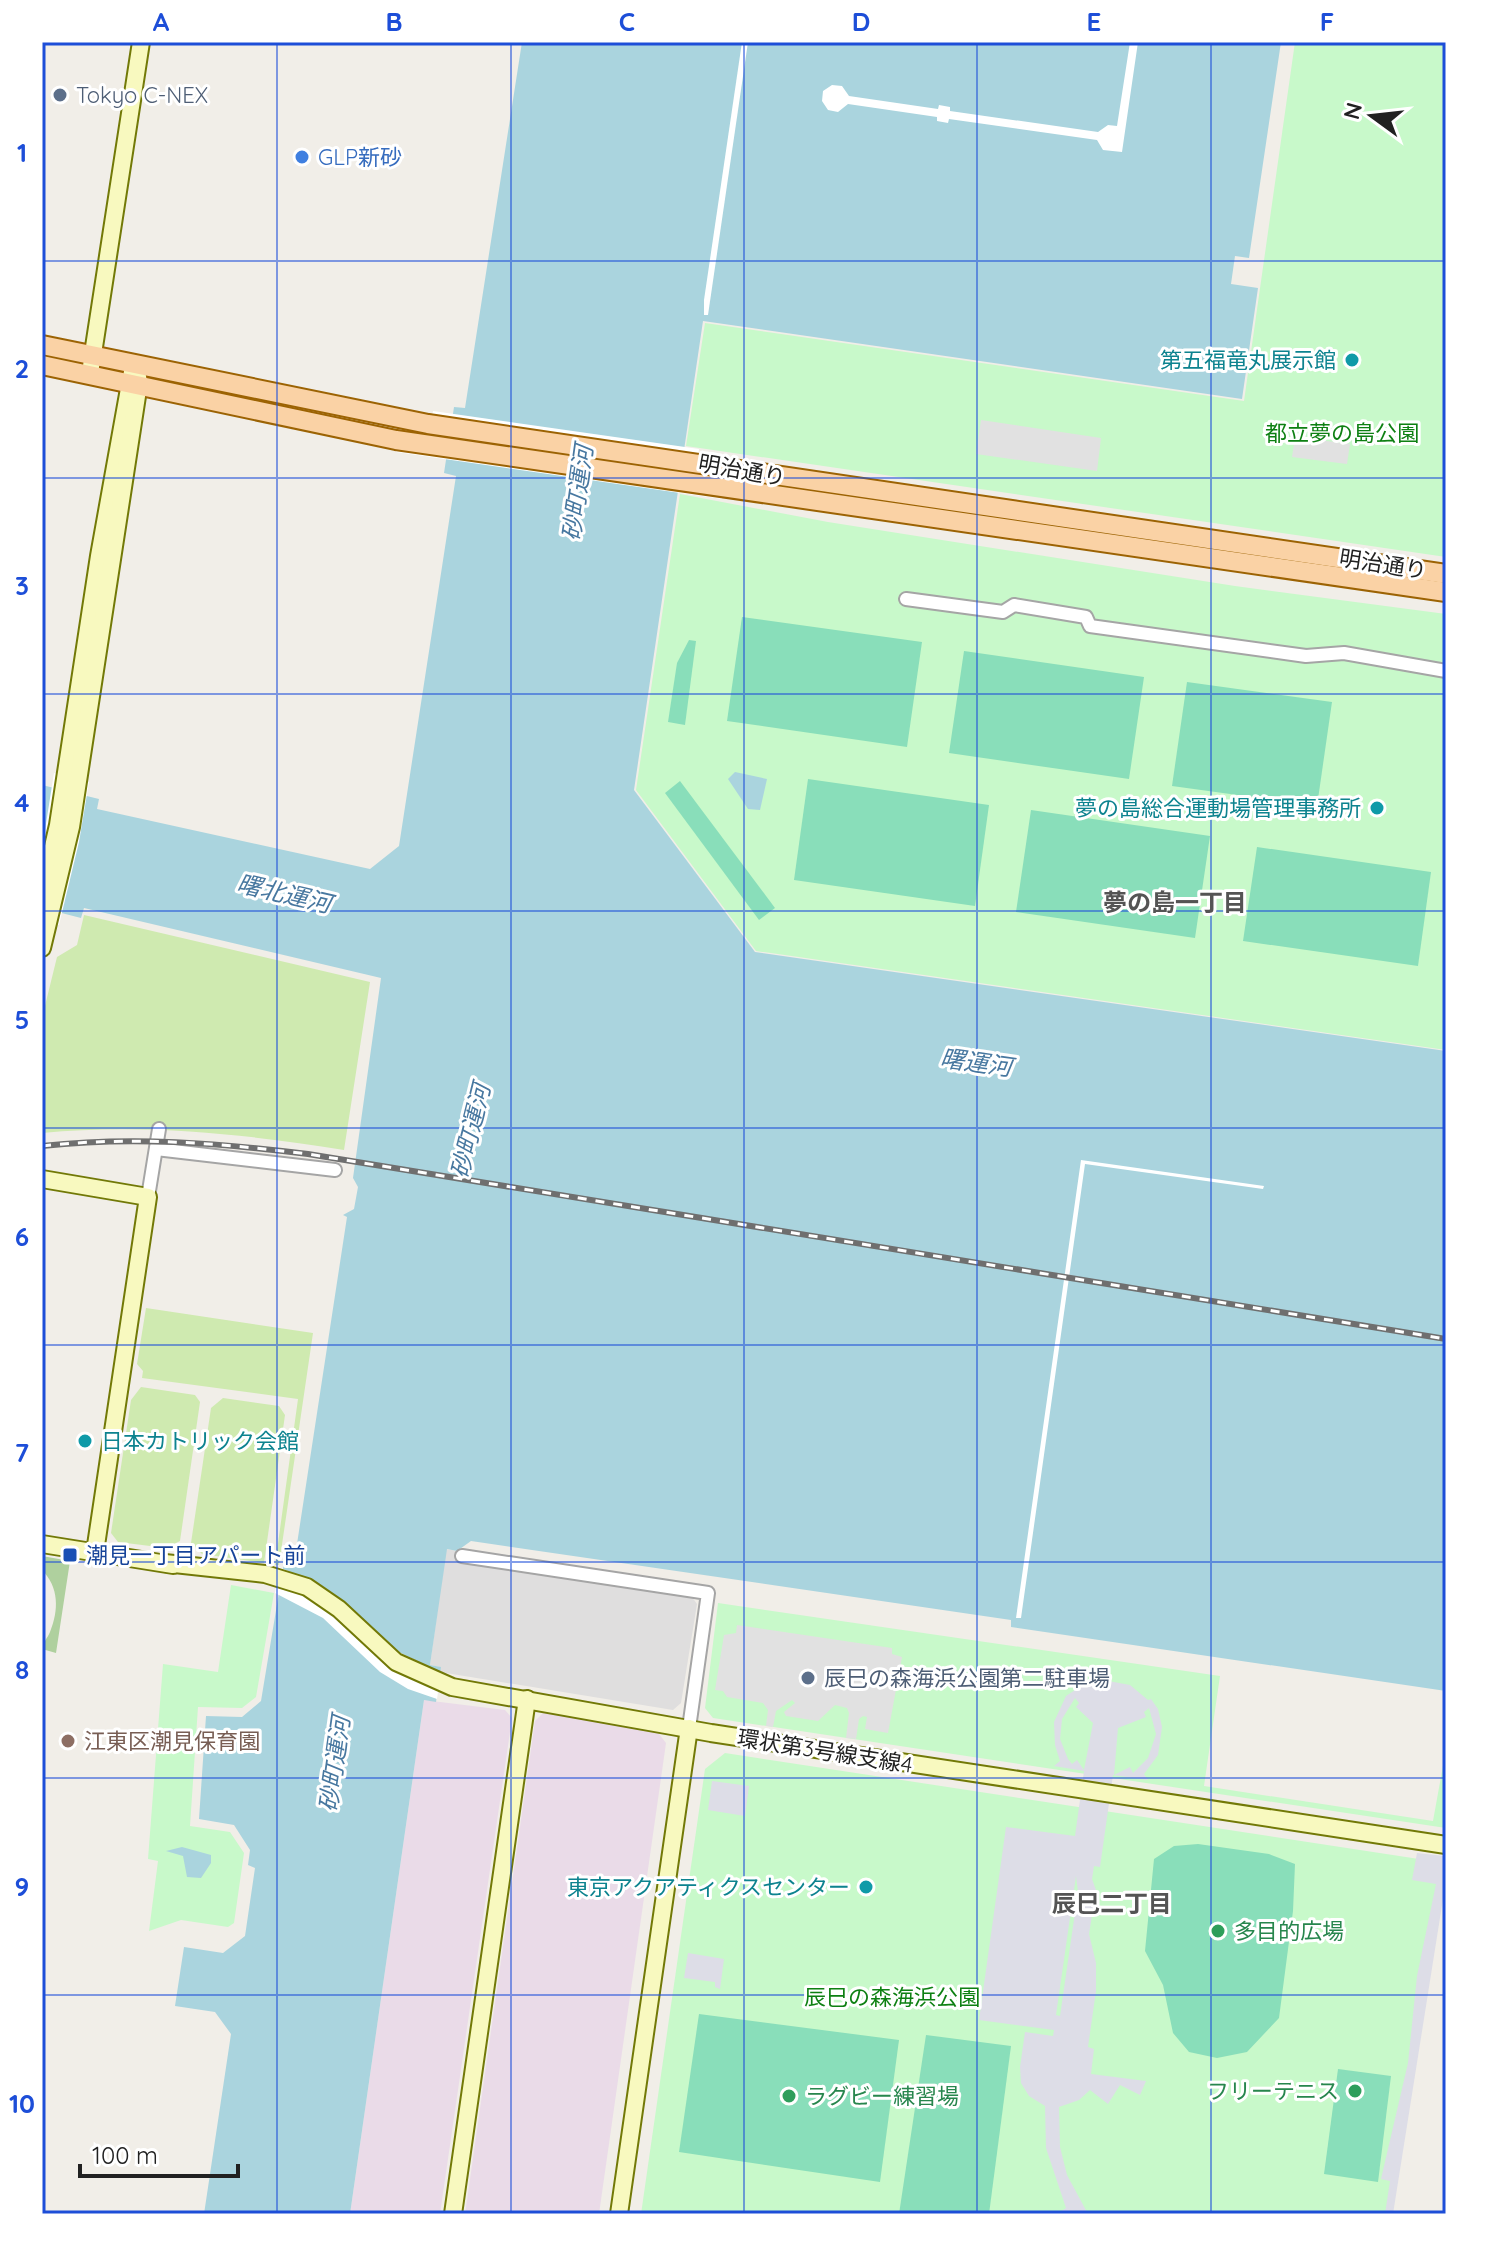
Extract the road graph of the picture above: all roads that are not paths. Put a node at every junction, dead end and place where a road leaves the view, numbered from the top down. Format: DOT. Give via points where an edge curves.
graph roads {
  1 [pos="141,42"];
  2 [pos="42,345"];
  3 [pos="92,364"];
  4 [pos="42,365"];
  5 [pos="134,376"];
  6 [pos="1446,574"];
  7 [pos="1446,592"];
  8 [pos="906,599"];
  9 [pos="1446,671"];
  10 [pos="71,778"];
  11 [pos="42,894"];
  12 [pos="42,948"];
  13 [pos="159,1129"];
  14 [pos="156,1149"];
  15 [pos="335,1170"];
  16 [pos="42,1179"];
  17 [pos="148,1197"];
  18 [pos="42,1544"];
  19 [pos="95,1552"];
  20 [pos="462,1556"];
  21 [pos="526,1702"];
  22 [pos="689,1728"];
  23 [pos="1446,1845"];
  24 [pos="453,2214"];
  25 [pos="619,2214"];
  1 -- 3 [label="street"];
  2 -- 3 [label="main road, 明治通り"];
  3 -- 4 [label="main road, 明治通り"];
  3 -- 5 [label="main road, 明治通り"];
  5 -- 6 [label="main road, 明治通り"];
  5 -- 7 [label="main road, 明治通り" via="396,440"];
  5 -- 10 [label="street"];
  8 -- 9 [label="street" via="1003,612 1014,605 1086,617 1090,626 1306,656 1344,653"];
  10 -- 11 [label="street"];
  10 -- 12 [label="street"];
  13 -- 14 [label="street"];
  14 -- 15 [label="street"];
  14 -- 17 [label="street"];
  16 -- 17 [label="street"];
  17 -- 19 [label="street"];
  18 -- 19 [label="street, 環状第3号線支線4"];
  19 -- 21 [label="street, 環状第3号線支線4" via="277,1580 319,1594 384,1654 440,1687"];
  20 -- 22 [label="street" via="708,1593"];
  21 -- 22 [label="street, 環状第3号線支線4"];
  21 -- 24 [label="street"];
  22 -- 23 [label="street, 環状第3号線支線4"];
  22 -- 25 [label="street"];
}
